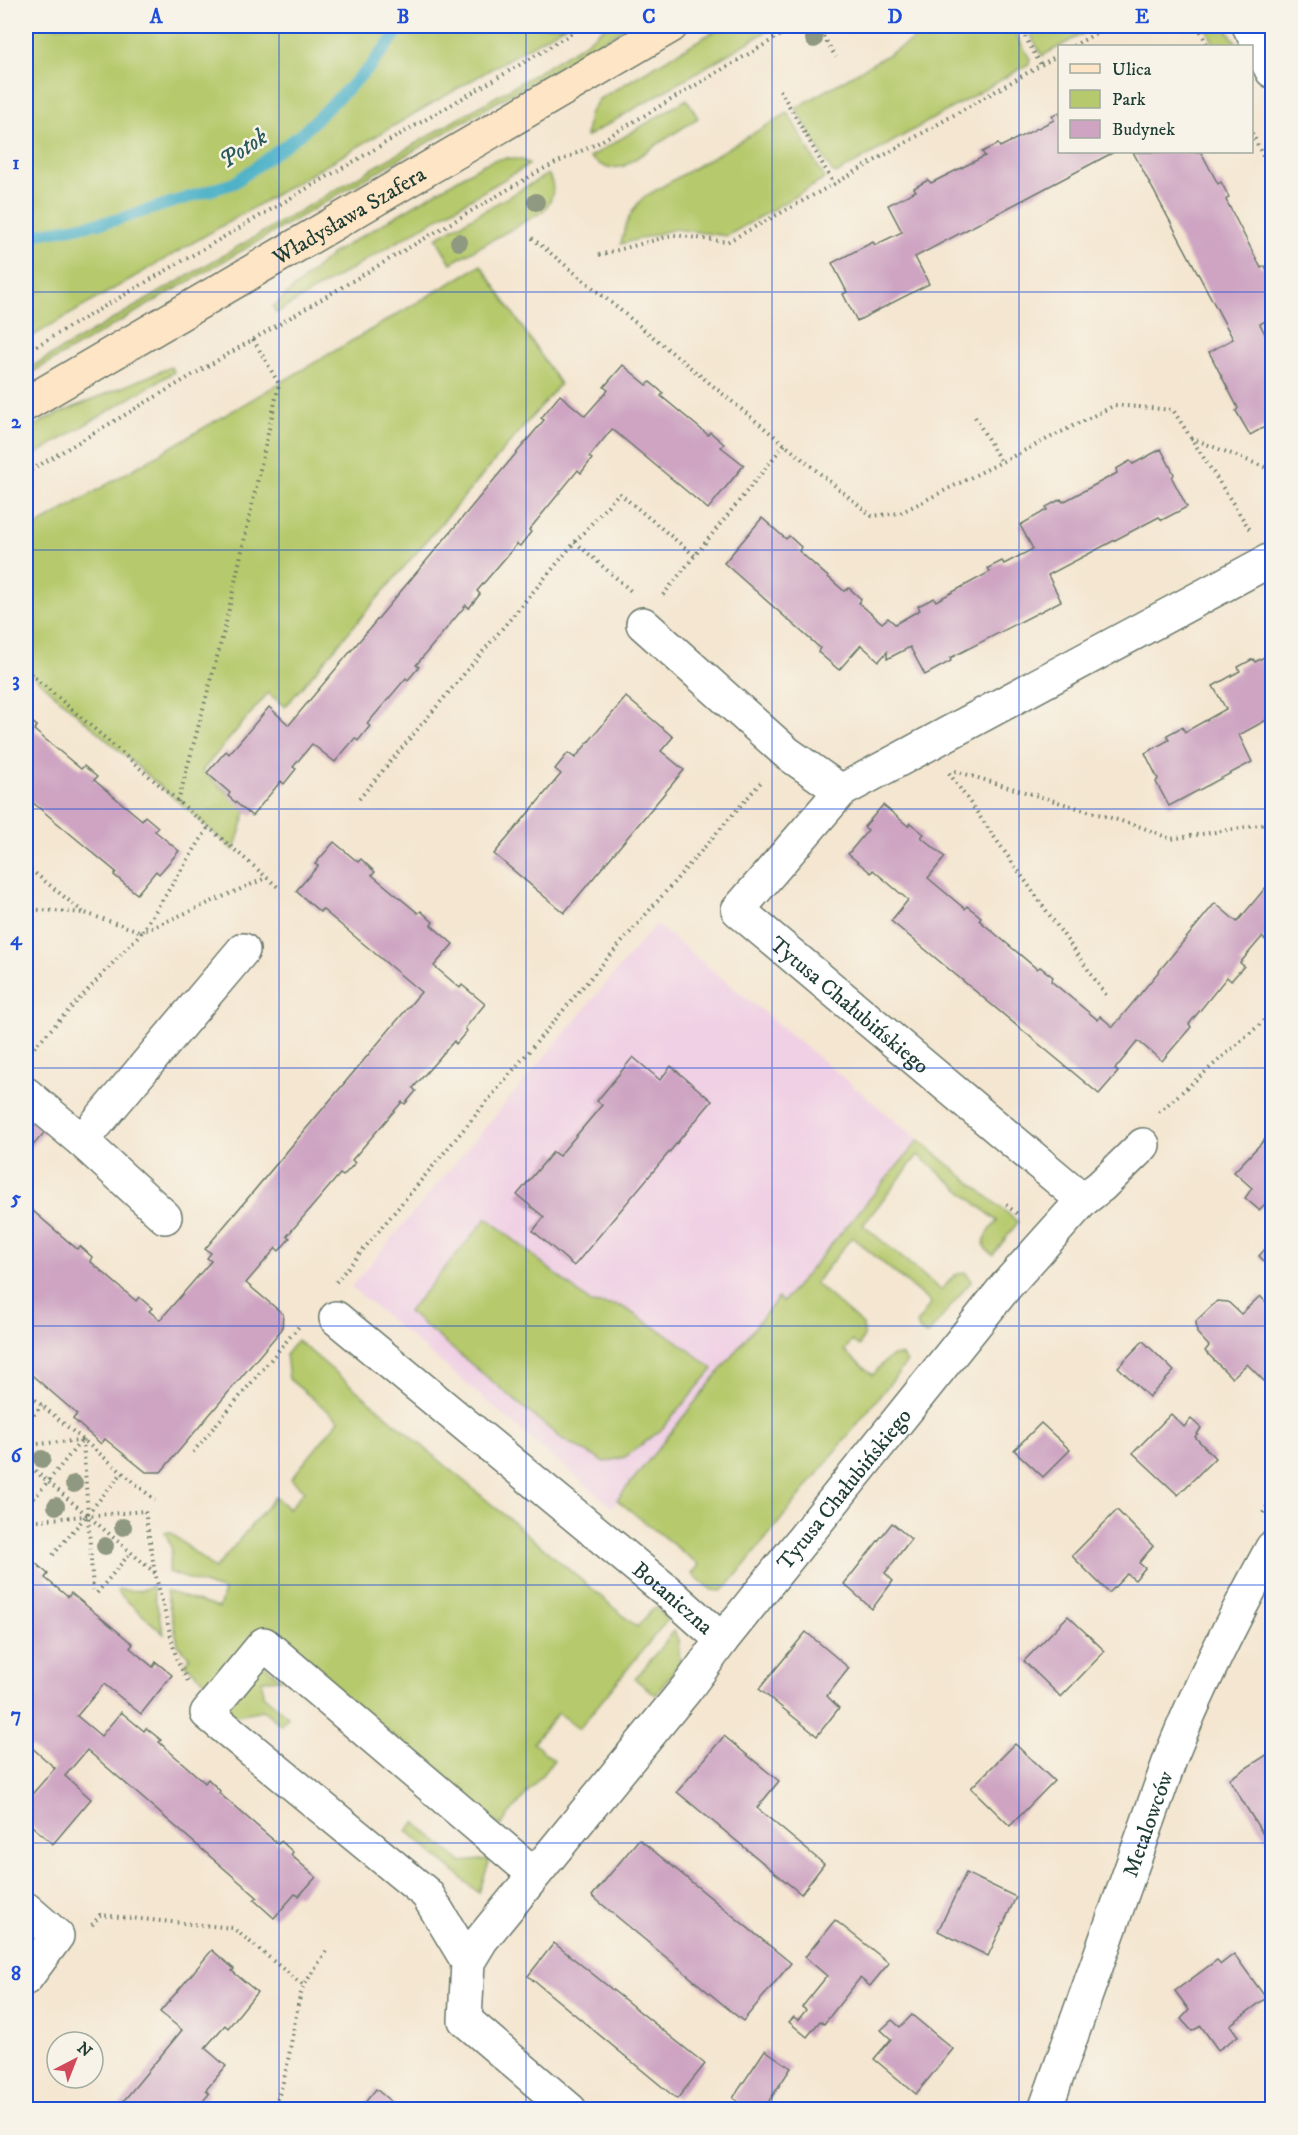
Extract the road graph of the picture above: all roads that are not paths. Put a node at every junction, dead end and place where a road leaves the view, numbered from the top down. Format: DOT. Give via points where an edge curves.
graph roads {
  1 [pos="671,26"];
  2 [pos="1248,26"];
  3 [pos="1272,71"];
  4 [pos="26,404"];
  5 [pos="1271,560"];
  6 [pos="643,624"];
  7 [pos="841,791"];
  8 [pos="243,950"];
  9 [pos="26,1094"];
  10 [pos="82,1141"];
  11 [pos="1143,1145"];
  12 [pos="1083,1200"];
  13 [pos="165,1217"];
  14 [pos="320,1319"];
  15 [pos="1272,1548"];
  16 [pos="722,1640"];
  17 [pos="534,1874"];
  18 [pos="26,1909"];
  19 [pos="468,1962"];
  20 [pos="26,1978"];
  21 [pos="570,2109"];
  22 [pos="1045,2109"];
  1 -- 4 [label="street, Władysława Szafera"];
  2 -- 3 [label="street"];
  5 -- 7 [label="street"];
  6 -- 7 [label="street" via="787,753"];
  7 -- 12 [label="street, Tytusa Chałubińskiego" via="738,910"];
  8 -- 10 [label="street"];
  9 -- 10 [label="street"];
  10 -- 13 [label="street"];
  11 -- 12 [label="street, Tytusa Chałubińskiego"];
  12 -- 16 [label="street, Tytusa Chałubińskiego" via="1006,1286"];
  14 -- 16 [label="street, Botaniczna" via="668,1592"];
  15 -- 22 [label="street, Metalowców" via="1191,1706"];
  16 -- 17 [label="street, Botaniczna" via="673,1706"];
  17 -- 19 [label="street, Botaniczna"];
  17 -- 19 [label="street" via="264,1644 207,1713 427,1894"];
  18 -- 20 [label="street" via="57,1936"];
  19 -- 21 [label="street, Botaniczna" via="465,2020"];
}
